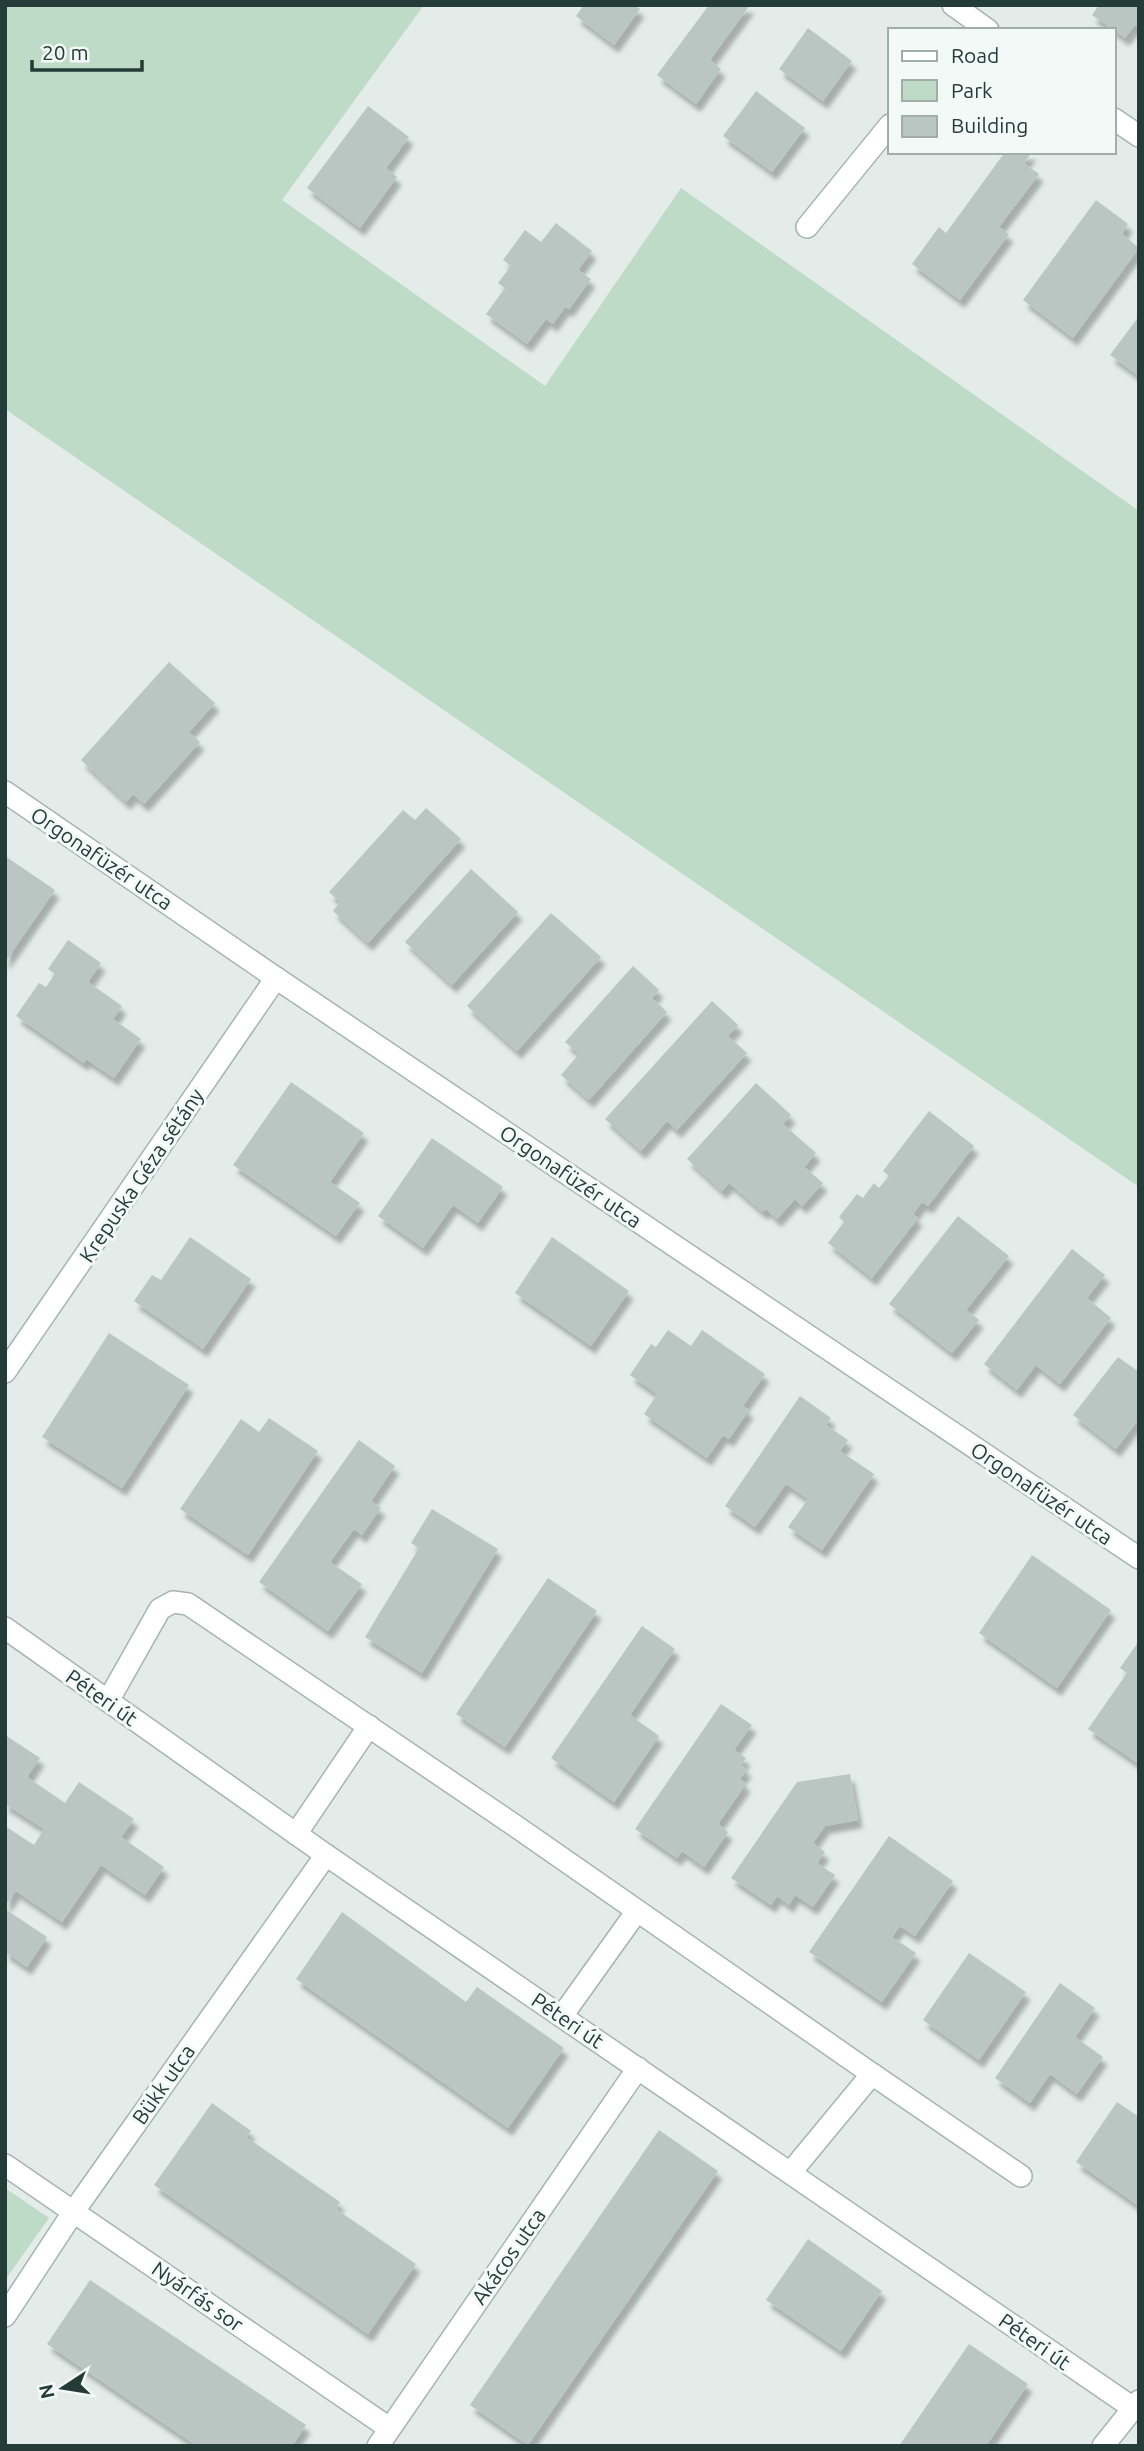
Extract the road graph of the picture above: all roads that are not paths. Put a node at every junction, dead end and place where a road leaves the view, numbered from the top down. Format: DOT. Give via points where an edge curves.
graph roads {
  1 [pos="953,5"];
  2 [pos="980,21"];
  3 [pos="1116,120"];
  4 [pos="888,127"];
  5 [pos="1139,136"];
  6 [pos="807,227"];
  7 [pos="5,792"];
  8 [pos="276,978"];
  9 [pos="5,1372"];
  10 [pos="1139,1558"];
  11 [pos="5,1628"];
  12 [pos="108,1701"];
  13 [pos="369,1726"];
  14 [pos="296,1834"];
  15 [pos="326,1855"];
  16 [pos="637,1911"];
  17 [pos="562,2016"];
  18 [pos="638,2067"];
  19 [pos="872,2074"];
  20 [pos="5,2165"];
  21 [pos="791,2172"];
  22 [pos="1021,2176"];
  23 [pos="74,2211"];
  24 [pos="5,2316"];
  25 [pos="1136,2404"];
  26 [pos="384,2437"];
  27 [pos="1103,2446"];
  1 -- 2 [label="street"];
  3 -- 5 [label="street"];
  4 -- 6 [label="street"];
  7 -- 8 [label="street, Orgonafüzér utca"];
  8 -- 9 [label="street, Krepuska Géza sétány"];
  8 -- 10 [label="street, Orgonafüzér utca"];
  11 -- 12 [label="street, Péteri út"];
  12 -- 13 [label="street" via="160,1609 173,1601 188,1604"];
  12 -- 14 [label="street, Péteri út"];
  13 -- 14 [label="street"];
  13 -- 16 [label="street"];
  14 -- 15 [label="street, Péteri út"];
  15 -- 17 [label="street, Péteri út"];
  15 -- 23 [label="street, Bükk utca"];
  16 -- 17 [label="street"];
  16 -- 19 [label="street"];
  17 -- 18 [label="street, Péteri út"];
  18 -- 21 [label="street, Péteri út"];
  18 -- 26 [label="street, Akácos utca"];
  19 -- 21 [label="street"];
  19 -- 22 [label="street"];
  20 -- 23 [label="street, Nyárfás sor"];
  21 -- 25 [label="street, Péteri út"];
  23 -- 24 [label="street, Bükk utca"];
  23 -- 26 [label="street, Nyárfás sor"];
  25 -- 27 [label="street"];
}
